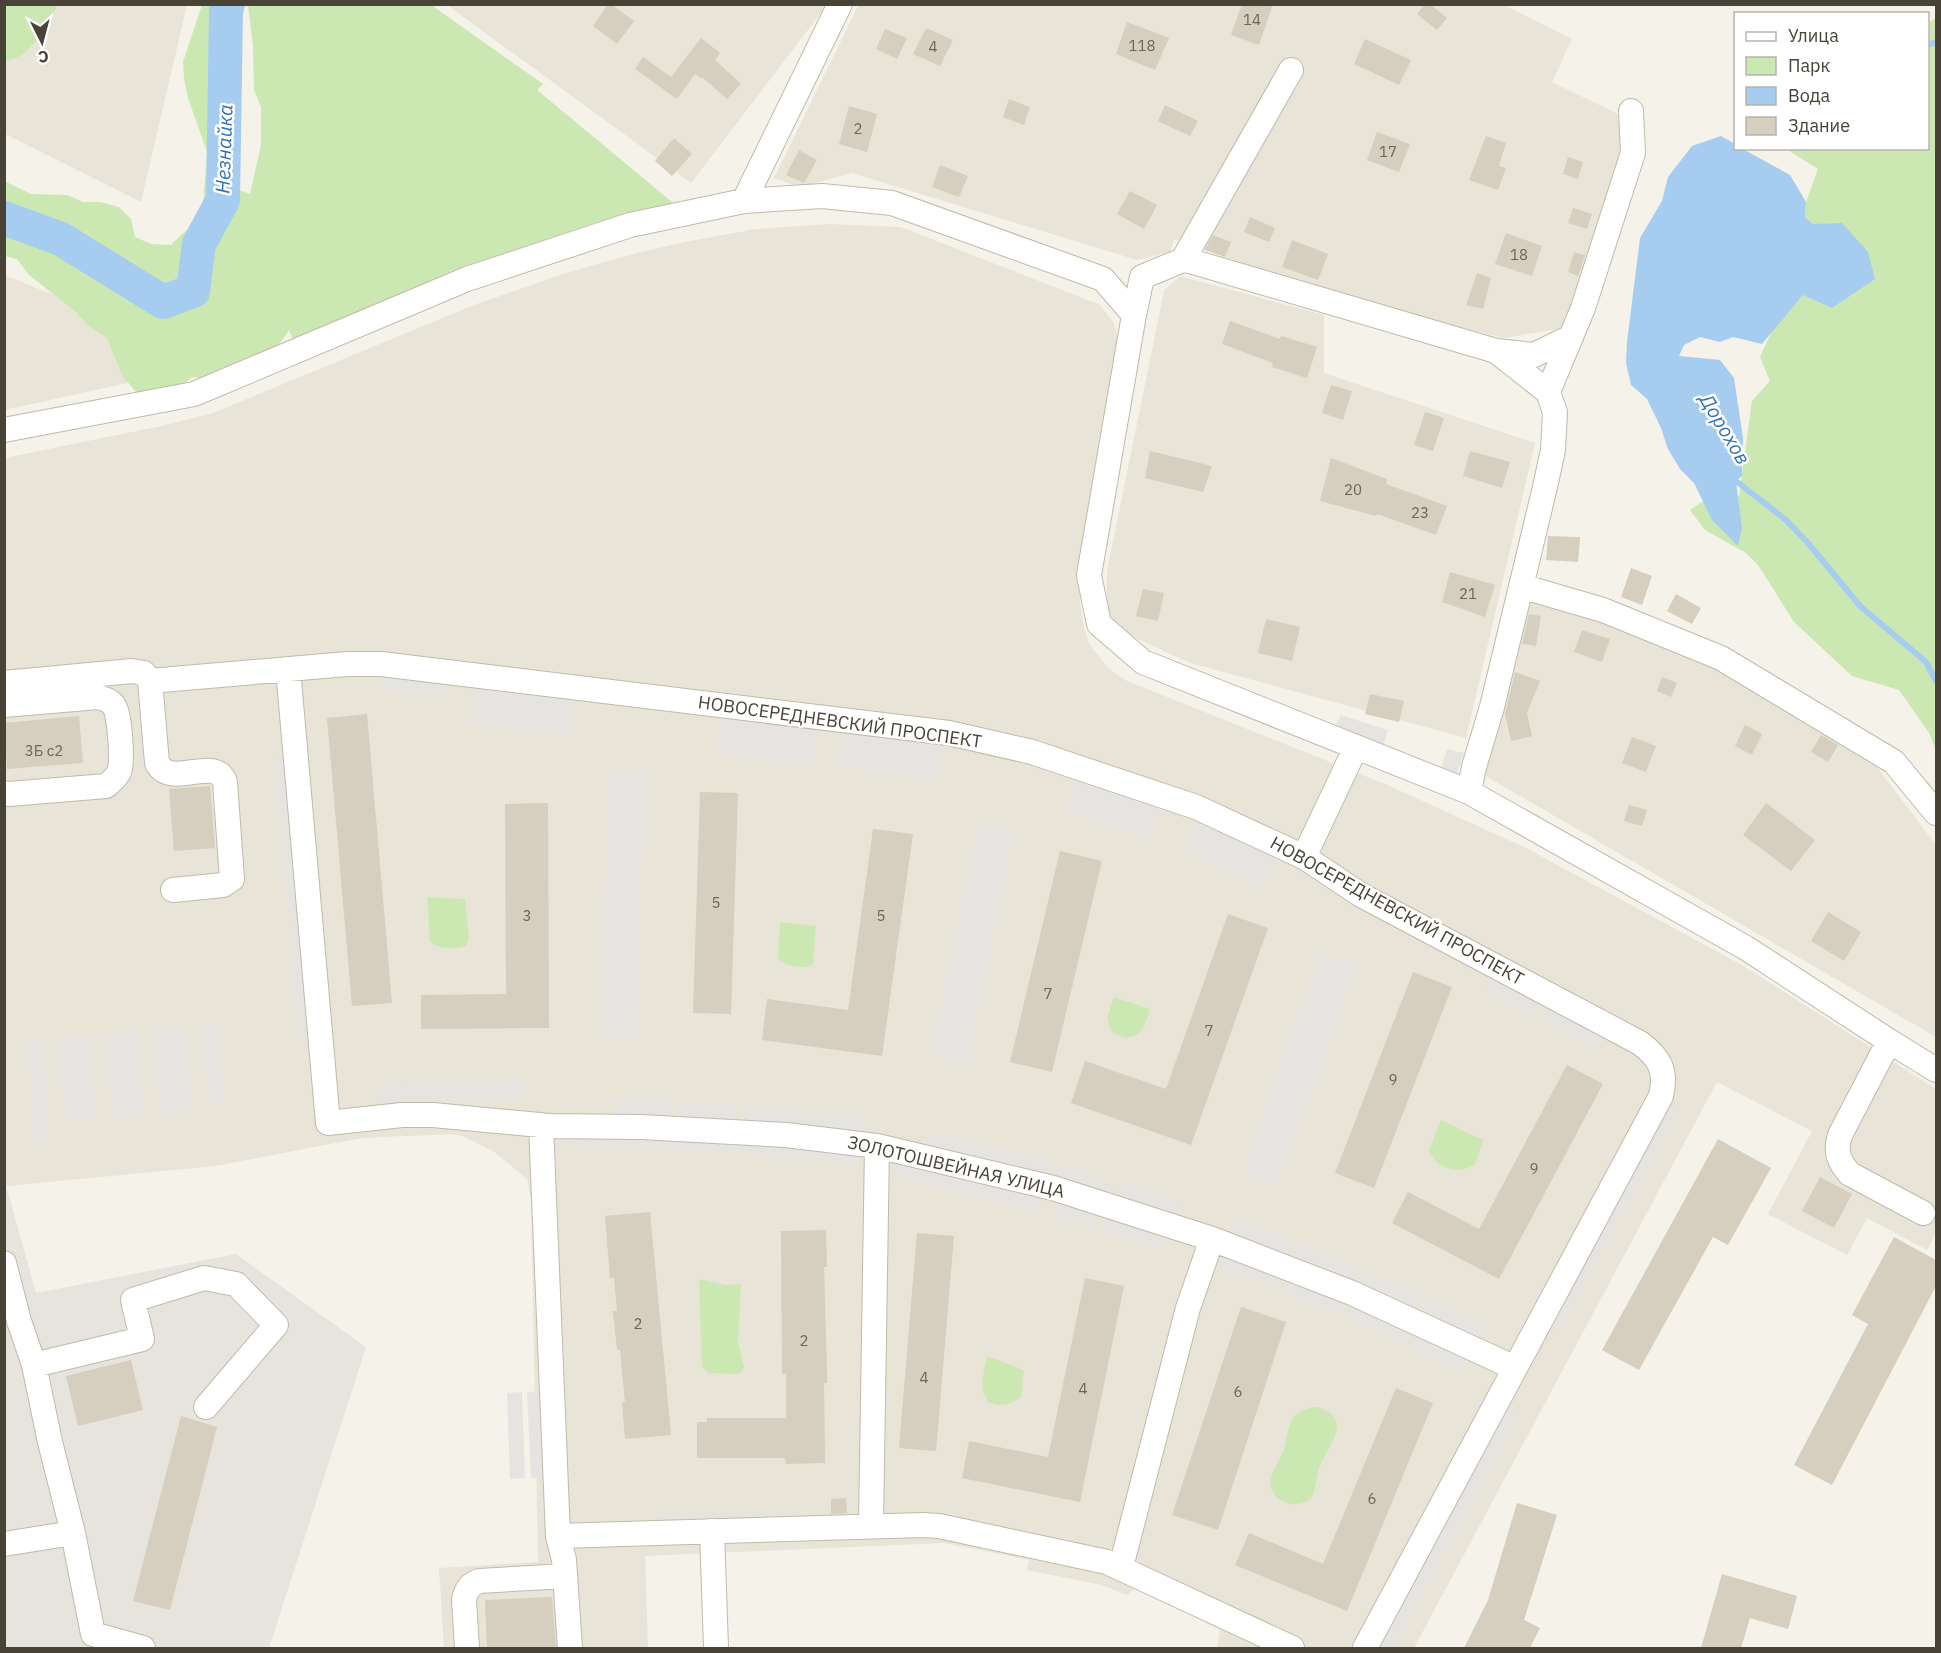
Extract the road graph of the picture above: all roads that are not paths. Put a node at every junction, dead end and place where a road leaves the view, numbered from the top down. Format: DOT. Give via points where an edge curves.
graph roads {
  1 [pos="840,4"];
  2 [pos="1291,70"];
  3 [pos="1630,111"];
  4 [pos="744,201"];
  5 [pos="1183,260"];
  6 [pos="1134,315"];
  7 [pos="1569,338"];
  8 [pos="1496,351"];
  9 [pos="1548,392"];
  10 [pos="4,430"];
  11 [pos="1521,586"];
  12 [pos="288,669"];
  13 [pos="150,681"];
  14 [pos="4,683"];
  15 [pos="4,705"];
  16 [pos="1356,747"];
  17 [pos="1469,792"];
  18 [pos="4,793"];
  19 [pos="1936,813"];
  20 [pos="1304,857"];
  21 [pos="173,890"];
  22 [pos="1889,1041"];
  23 [pos="1936,1070"];
  24 [pos="541,1125"];
  25 [pos="877,1146"];
  26 [pos="1923,1213"];
  27 [pos="1212,1239"];
  28 [pos="4,1263"];
  29 [pos="34,1365"];
  30 [pos="1515,1368"];
  31 [pos="206,1407"];
  32 [pos="871,1526"];
  33 [pos="712,1531"];
  34 [pos="73,1533"];
  35 [pos="558,1536"];
  36 [pos="4,1544"];
  37 [pos="1121,1567"];
  38 [pos="565,1576"];
  39 [pos="1248,1639"];
  40 [pos="142,1648"];
  41 [pos="467,1648"];
  42 [pos="570,1648"];
  43 [pos="716,1648"];
  44 [pos="1292,1648"];
  45 [pos="1365,1648"];
  1 -- 4 [label="street"];
  2 -- 5 [label="street"];
  3 -- 7 [label="street" via="1633,153 1583,308"];
  4 -- 6 [label="street" via="822,196 892,203 1103,279"];
  4 -- 10 [label="street" via="630,225 466,279 194,394"];
  5 -- 6 [label="street" via="1142,277"];
  5 -- 8 [label="street"];
  6 -- 16 [label="street" via="1089,575 1099,624 1143,662"];
  7 -- 8 [label="street" via="1534,355"];
  7 -- 9 [label="street"];
  8 -- 9 [label="street"];
  9 -- 11 [label="street" via="1555,412 1552,450"];
  11 -- 17 [label="street"];
  11 -- 19 [label="street" via="1603,610 1721,658 1894,762"];
  12 -- 13 [label="street, НОВОСЕРЕДНЕВСКИЙ ПРОСПЕКТ"];
  12 -- 20 [label="street, НОВОСЕРЕДНЕВСКИЙ ПРОСПЕКТ" via="381,664 958,735 1032,752 1184,802"];
  12 -- 24 [label="street, ЗОЛОТОШВЕЙНАЯ УЛИЦА" via="328,1123 421,1114"];
  13 -- 14 [label="street" via="144,673 132,671"];
  13 -- 21 [label="street" via="157,763 167,773 213,771 225,782 232,879 223,885"];
  15 -- 18 [label="street" via="98,697 108,700 117,710 121,761 115,779 106,786"];
  16 -- 17 [label="street"];
  16 -- 20 [label="street"];
  17 -- 22 [label="street" via="1746,948"];
  20 -- 30 [label="street, НОВОСЕРЕДНЕВСКИЙ ПРОСПЕКТ" via="1361,895 1640,1043 1657,1059 1663,1080 1661,1096"];
  22 -- 23 [label="street"];
  22 -- 26 [label="street" via="1840,1135 1838,1157 1850,1174"];
  24 -- 25 [label="street, ЗОЛОТОШВЕЙНАЯ УЛИЦА" via="714,1130"];
  24 -- 35 [label="street"];
  25 -- 27 [label="street, ЗОЛОТОШВЕЙНАЯ УЛИЦА" via="1049,1186"];
  25 -- 32 [label="street"];
  27 -- 30 [label="street, ЗОЛОТОШВЕЙНАЯ УЛИЦА" via="1352,1293"];
  27 -- 37 [label="street" via="1188,1308"];
  28 -- 29 [label="street"];
  29 -- 31 [label="street" via="142,1339 133,1300 204,1278 236,1284 276,1325"];
  29 -- 34 [label="street"];
  30 -- 45 [label="street"];
  32 -- 33 [label="street"];
  32 -- 37 [label="street" via="939,1526"];
  33 -- 35 [label="street"];
  33 -- 43 [label="street"];
  34 -- 36 [label="street"];
  34 -- 40 [label="street" via="93,1634"];
  35 -- 38 [label="street"];
  37 -- 39 [label="street"];
  38 -- 41 [label="street" via="473,1583 464,1600"];
  38 -- 42 [label="street"];
  39 -- 44 [label="street"];
}
